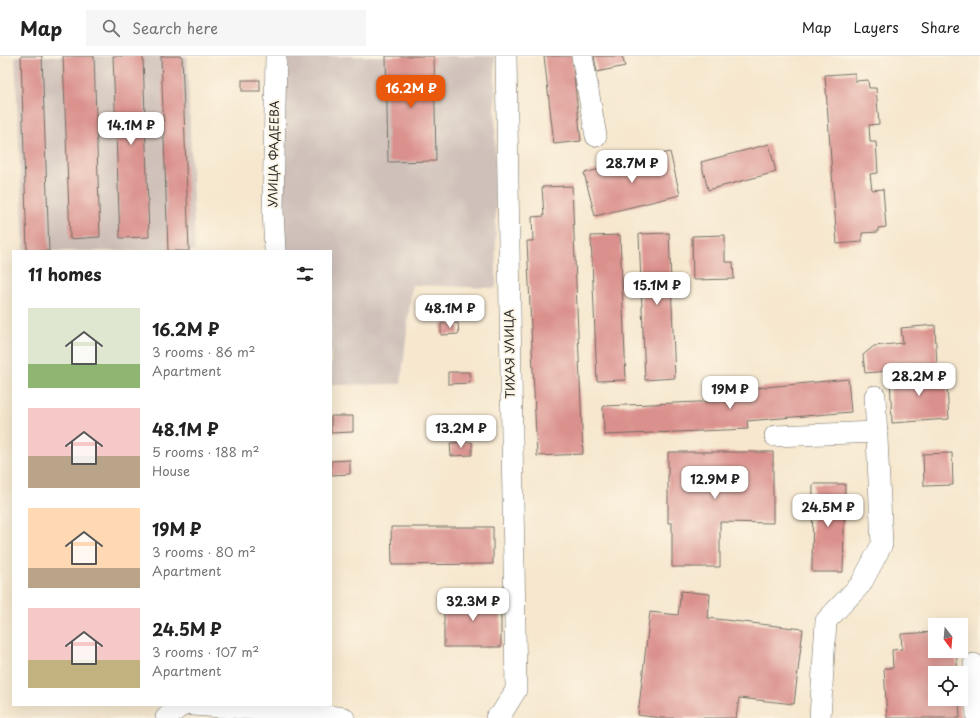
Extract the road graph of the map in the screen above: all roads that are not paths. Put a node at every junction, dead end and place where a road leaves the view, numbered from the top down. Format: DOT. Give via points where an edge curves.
graph roads {
  1 [pos="276,56"];
  2 [pos="506,56"];
  3 [pos="582,56"];
  4 [pos="596,136"];
  5 [pos="275,250"];
  6 [pos="875,396"];
  7 [pos="877,432"];
  8 [pos="775,436"];
  9 [pos="974,664"];
  10 [pos="181,706"];
  11 [pos="210,706"];
  12 [pos="304,712"];
  13 [pos="166,718"];
  14 [pos="344,718"];
  15 [pos="496,718"];
  16 [pos="820,718"];
  17 [pos="977,718"];
  1 -- 5 [label="street, УЛИЦА ФАДЕЕВА" via="273,210"];
  2 -- 15 [label="street, ТИХАЯ УЛИЦА" via="516,690 500,716"];
  3 -- 4 [label="street"];
  6 -- 7 [label="street"];
  7 -- 8 [label="street"];
  7 -- 16 [label="street" via="882,544 861,584 826,621"];
  9 -- 17 [label="street"];
  10 -- 13 [label="street"];
  11 -- 12 [label="street"];
  12 -- 14 [label="street"];
}
